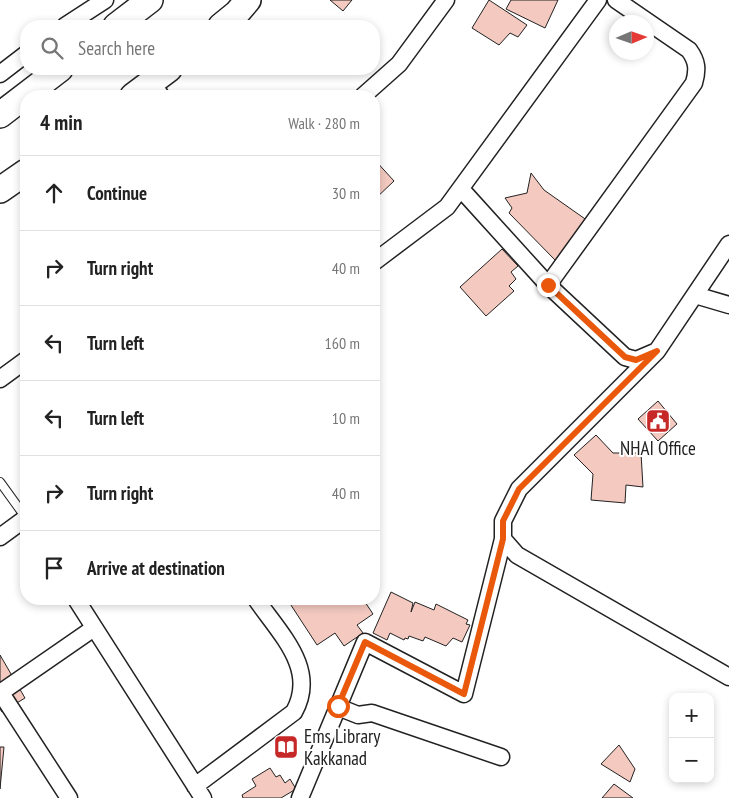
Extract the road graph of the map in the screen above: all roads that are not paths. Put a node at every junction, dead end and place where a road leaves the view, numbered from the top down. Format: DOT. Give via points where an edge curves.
graph roads {
  1 [pos="105,0"];
  2 [pos="150,0"];
  3 [pos="248,0"];
  4 [pos="446,0"];
  5 [pos="598,0"];
  6 [pos="616,0"];
  7 [pos="74,20"];
  8 [pos="124,20"];
  9 [pos="228,20"];
  10 [pos="20,59"];
  11 [pos="0,74"];
  12 [pos="52,75"];
  13 [pos="33,90"];
  14 [pos="370,90"];
  15 [pos="20,100"];
  16 [pos="0,115"];
  17 [pos="20,176"];
  18 [pos="461,189"];
  19 [pos="0,190"];
  20 [pos="729,244"];
  21 [pos="380,257"];
  22 [pos="548,285"];
  23 [pos="695,295"];
  24 [pos="729,305"];
  25 [pos="657,351"];
  26 [pos="20,364"];
  27 [pos="0,379"];
  28 [pos="0,482"];
  29 [pos="20,510"];
  30 [pos="20,522"];
  31 [pos="0,537"];
  32 [pos="503,539"];
  33 [pos="80,605"];
  34 [pos="260,605"];
  35 [pos="94,628"];
  36 [pos="729,677"];
  37 [pos="0,693"];
  38 [pos="338,706"];
  39 [pos="501,758"];
  40 [pos="199,792"];
  41 [pos="69,798"];
  42 [pos="300,798"];
  1 -- 7 [label="street"];
  2 -- 8 [label="main road"];
  3 -- 9 [label="main road"];
  4 -- 14 [label="street" via="400,64"];
  5 -- 18 [label="street"];
  6 -- 22 [label="street" via="689,50 696,59 697,72 694,83"];
  10 -- 11 [label="street"];
  12 -- 13 [label="main road"];
  15 -- 16 [label="main road"];
  17 -- 19 [label="main road"];
  18 -- 21 [label="street" via="447,207"];
  18 -- 22 [label="street"];
  20 -- 23 [label="street"];
  22 -- 25 [label="street" via="625,357 636,360"];
  23 -- 24 [label="street"];
  23 -- 25 [label="street"];
  25 -- 32 [label="street" via="519,489 503,521"];
  26 -- 27 [label="street"];
  28 -- 29 [label="lane"];
  30 -- 31 [label="street"];
  32 -- 36 [label="street" via="517,555"];
  32 -- 38 [label="street" via="464,694 365,642"];
  33 -- 35 [label="street"];
  34 -- 40 [label="street" via="299,663 303,682 300,702 294,712"];
  35 -- 37 [label="street"];
  35 -- 40 [label="street"];
  37 -- 41 [label="street"];
  38 -- 39 [label="street" via="358,715 372,713"];
  38 -- 42 [label="street"];
}
